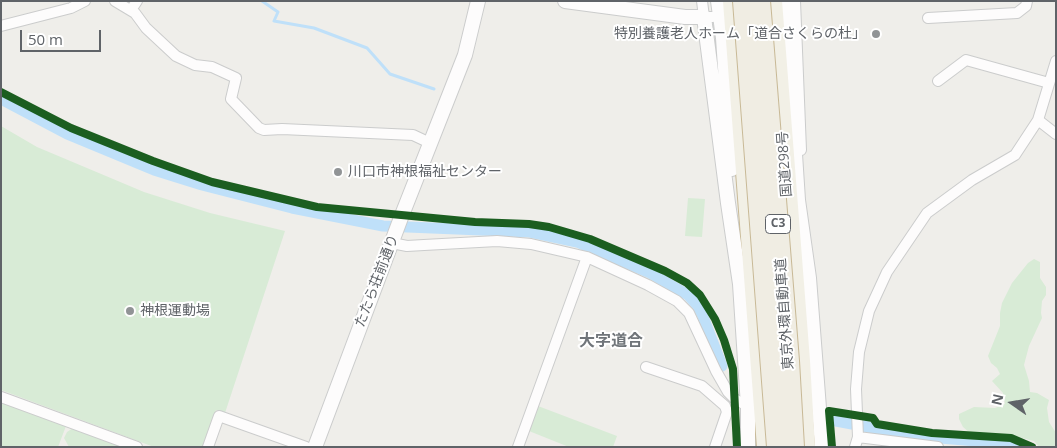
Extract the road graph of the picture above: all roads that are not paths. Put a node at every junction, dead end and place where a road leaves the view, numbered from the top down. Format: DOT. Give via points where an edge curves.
graph roads {
  1 [pos="85,1"];
  2 [pos="115,1"];
  3 [pos="137,1"];
  4 [pos="478,1"];
  5 [pos="565,1"];
  6 [pos="702,1"];
  7 [pos="718,1"];
  8 [pos="732,1"];
  9 [pos="743,1"];
  10 [pos="760,1"];
  11 [pos="773,1"];
  12 [pos="785,1"];
  13 [pos="795,1"];
  14 [pos="1027,1"];
  15 [pos="606,4"];
  16 [pos="130,10"];
  17 [pos="709,17"];
  18 [pos="928,18"];
  19 [pos="1,26"];
  20 [pos="1056,61"];
  21 [pos="938,81"];
  22 [pos="1049,83"];
  23 [pos="1038,120"];
  24 [pos="1056,134"];
  25 [pos="430,143"];
  26 [pos="798,200"];
  27 [pos="393,240"];
  28 [pos="587,257"];
  29 [pos="740,284"];
  30 [pos="646,367"];
  31 [pos="1,397"];
  32 [pos="748,406"];
  33 [pos="856,442"];
  34 [pos="137,447"];
  35 [pos="208,447"];
  36 [pos="306,447"];
  37 [pos="315,447"];
  38 [pos="518,447"];
  39 [pos="715,447"];
  40 [pos="748,447"];
  41 [pos="766,447"];
  42 [pos="777,447"];
  43 [pos="794,447"];
  44 [pos="806,447"];
  45 [pos="822,447"];
  46 [pos="938,447"];
  1 -- 19 [label="street" via="71,8"];
  2 -- 16 [label="street"];
  3 -- 16 [label="street"];
  4 -- 25 [label="street, たたら荘前通り" via="465,55"];
  5 -- 15 [label="street"];
  6 -- 17 [label="street"];
  7 -- 29 [label="street"];
  8 -- 41 [label="highway"];
  9 -- 42 [label="highway, 東京外環自動車道 / C3, bridge"];
  10 -- 43 [label="highway, 東京外環自動車道 / C3, bridge"];
  11 -- 44 [label="highway, 国道298号"];
  12 -- 26 [label="street"];
  13 -- 26 [label="street" via="802,165"];
  14 -- 18 [label="street" via="1017,13"];
  15 -- 17 [label="street" via="684,17"];
  16 -- 25 [label="street" via="176,56 236,78 231,99 259,128 413,135"];
  17 -- 29 [label="street"];
  20 -- 22 [label="street"];
  21 -- 22 [label="street" via="966,60"];
  22 -- 23 [label="street"];
  23 -- 24 [label="street"];
  23 -- 33 [label="street" via="1015,155 972,180 927,213 887,272 869,312 858,352"];
  25 -- 27 [label="street, たたら荘前通り"];
  26 -- 45 [label="street"];
  27 -- 28 [label="street" via="407,246 497,241 531,244"];
  27 -- 37 [label="street, たたら荘前通り"];
  28 -- 32 [label="street" via="677,301 689,314 728,392"];
  28 -- 38 [label="street"];
  29 -- 32 [label="street"];
  30 -- 39 [label="street" via="702,386 725,406 727,412"];
  31 -- 34 [label="street"];
  32 -- 40 [label="street"];
  33 -- 46 [label="street"];
  35 -- 36 [label="street" via="219,416"];
}
